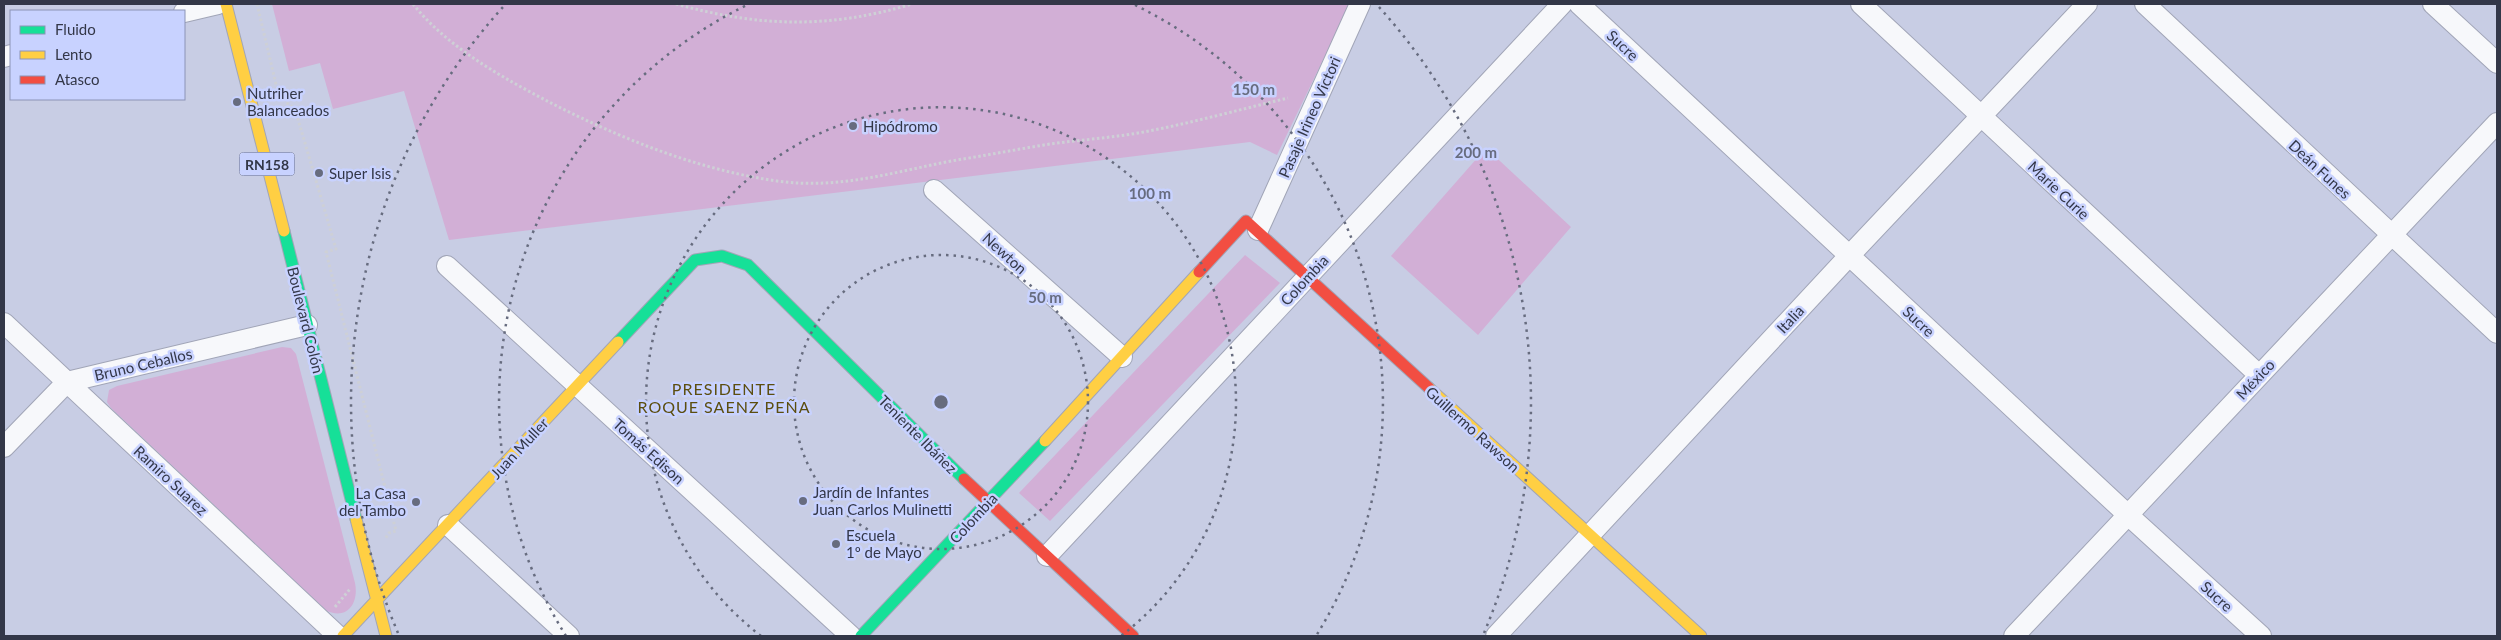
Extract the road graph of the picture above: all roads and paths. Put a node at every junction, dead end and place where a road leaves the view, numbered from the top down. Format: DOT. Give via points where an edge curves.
graph roads {
  1 [pos="218,4"];
  2 [pos="226,4"];
  3 [pos="256,4"];
  4 [pos="413,4"];
  5 [pos="676,4"];
  6 [pos="912,4"];
  7 [pos="1360,4"];
  8 [pos="1562,4"];
  9 [pos="1579,4"];
  10 [pos="1860,4"];
  11 [pos="2087,4"];
  12 [pos="2145,4"];
  13 [pos="2432,4"];
  14 [pos="185,12"];
  15 [pos="2497,63"];
  16 [pos="1288,98"];
  17 [pos="1981,117"];
  18 [pos="2497,123"];
  19 [pos="934,190"];
  20 [pos="1252,226"];
  21 [pos="2390,235"];
  22 [pos="1848,256"];
  23 [pos="695,260"];
  24 [pos="447,266"];
  25 [pos="1307,277"];
  26 [pos="4,323"];
  27 [pos="307,324"];
  28 [pos="2497,333"];
  29 [pos="1122,357"];
  30 [pos="2259,375"];
  31 [pos="67,382"];
  32 [pos="578,386"];
  33 [pos="4,447"];
  34 [pos="988,502"];
  35 [pos="2128,515"];
  36 [pos="448,524"];
  37 [pos="389,533"];
  38 [pos="1590,535"];
  39 [pos="1047,556"];
  40 [pos="355,583"];
  41 [pos="377,599"];
  42 [pos="330,613"];
  43 [pos="338,636"];
  44 [pos="343,636"];
  45 [pos="386,636"];
  46 [pos="569,636"];
  47 [pos="851,636"];
  48 [pos="861,636"];
  49 [pos="1133,636"];
  50 [pos="1496,636"];
  51 [pos="1701,636"];
  52 [pos="2014,636"];
  53 [pos="2262,636"];
  1 -- 14 [label="street"];
  2 -- 27 [label="main road, Boulevard Colón / RN158"];
  3 -- 37 [label="path" via="279,97 295,109 336,249 326,252 396,532"];
  4 -- 16 [label="path" via="467,54 585,120 709,167 778,181 818,184 879,178 1049,144 1139,132"];
  5 -- 6 [label="path" via="715,15 798,23 839,21"];
  7 -- 20 [label="street, Pasaje Irineo Victori"];
  8 -- 25 [label="street, Colombia"];
  9 -- 22 [label="street, Sucre"];
  10 -- 17 [label="street, Marie Curie"];
  11 -- 17 [label="street, Italia"];
  12 -- 21 [label="street, Deán Funes"];
  13 -- 15 [label="street"];
  17 -- 22 [label="street, Italia"];
  17 -- 30 [label="street, Marie Curie"];
  18 -- 21 [label="street, México"];
  19 -- 29 [label="street, Newton"];
  20 -- 25 [label="main road, Guillermo Rawson"];
  20 -- 29 [label="main road, Colombia"];
  21 -- 28 [label="street, Deán Funes"];
  21 -- 30 [label="street, México"];
  22 -- 35 [label="street, Sucre"];
  22 -- 38 [label="street, Italia"];
  23 -- 32 [label="main road, Juan Muller"];
  23 -- 34 [label="main road, Teniente Ibáñez" via="716,255 735,258 748,265"];
  24 -- 32 [label="street, Tomás Edison"];
  25 -- 38 [label="main road, Guillermo Rawson"];
  25 -- 39 [label="street, Colombia"];
  26 -- 31 [label="street, Ramiro Suarez"];
  27 -- 31 [label="street, Bruno Ceballos"];
  27 -- 41 [label="main road, Boulevard Colón / RN158"];
  29 -- 34 [label="main road, Colombia"];
  30 -- 35 [label="street, México"];
  31 -- 33 [label="street"];
  31 -- 43 [label="street, Ramiro Suarez"];
  32 -- 36 [label="main road, Juan Muller"];
  32 -- 47 [label="street, Tomás Edison"];
  34 -- 39 [label="main road, Teniente Ibáñez"];
  34 -- 48 [label="main road, Colombia"];
  35 -- 52 [label="street, México"];
  35 -- 53 [label="street, Sucre"];
  36 -- 41 [label="main road, Juan Muller"];
  36 -- 46 [label="street"];
  38 -- 50 [label="street, Italia"];
  38 -- 51 [label="main road, Guillermo Rawson"];
  39 -- 49 [label="main road, Teniente Ibáñez"];
  40 -- 42 [label="path"];
  41 -- 44 [label="main road, Juan Muller"];
  41 -- 45 [label="main road, Boulevard Colón / RN158"];
}
